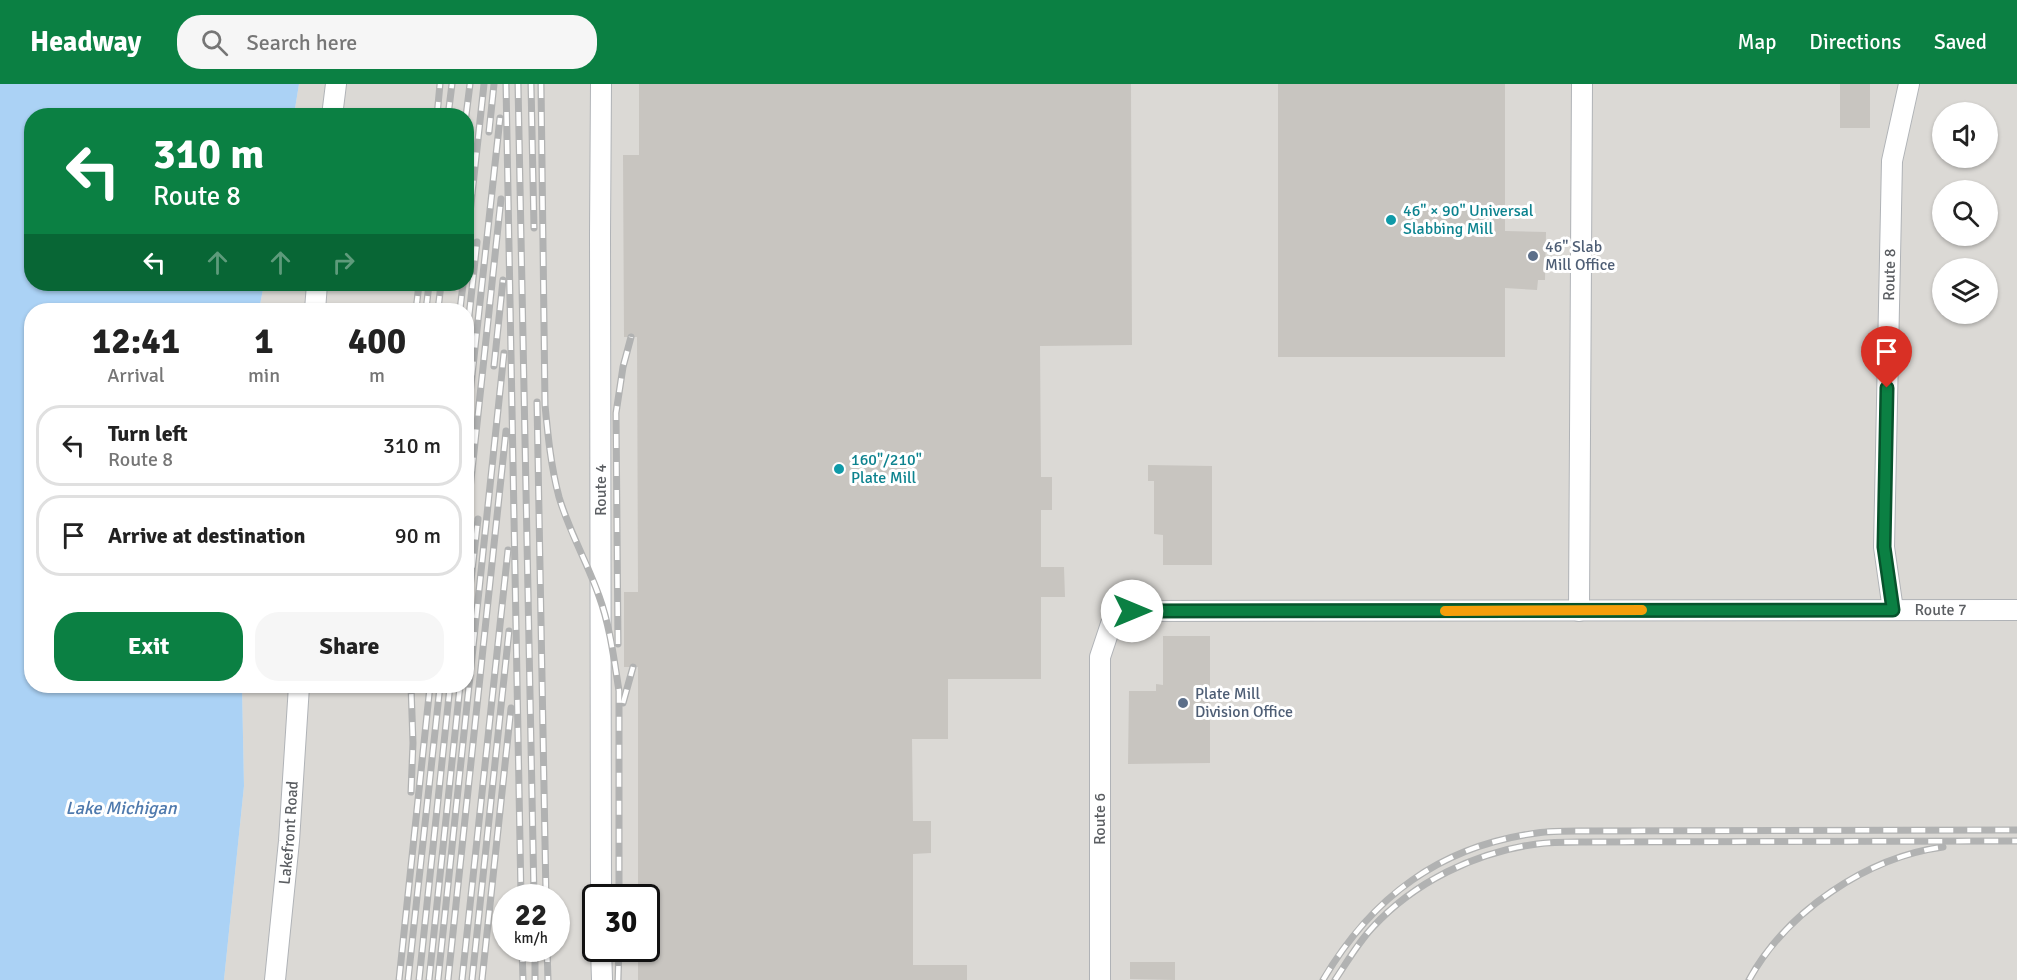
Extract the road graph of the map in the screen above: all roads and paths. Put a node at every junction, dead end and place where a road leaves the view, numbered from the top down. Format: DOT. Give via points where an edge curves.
graph roads {
  1 [pos="336,84"];
  2 [pos="602,84"];
  3 [pos="1582,84"];
  4 [pos="1909,84"];
  5 [pos="333,108"];
  6 [pos="1579,610"];
  7 [pos="1893,610"];
  8 [pos="2017,610"];
  9 [pos="1100,657"];
  10 [pos="298,693"];
  11 [pos="601,884"];
  12 [pos="602,962"];
  13 [pos="275,980"];
  14 [pos="602,980"];
  15 [pos="1100,980"];
  1 -- 5 [label="street"];
  2 -- 11 [label="street, Route 4"];
  3 -- 6 [label="street"];
  4 -- 7 [label="street, Route 8" via="1892,161 1884,547"];
  6 -- 7 [label="street, Route 7"];
  6 -- 9 [label="street, Route 7" via="1132,611 1111,624"];
  7 -- 8 [label="street, Route 7"];
  9 -- 15 [label="street, Route 6"];
  10 -- 13 [label="street, Lakefront Road"];
  12 -- 14 [label="street"];
}
